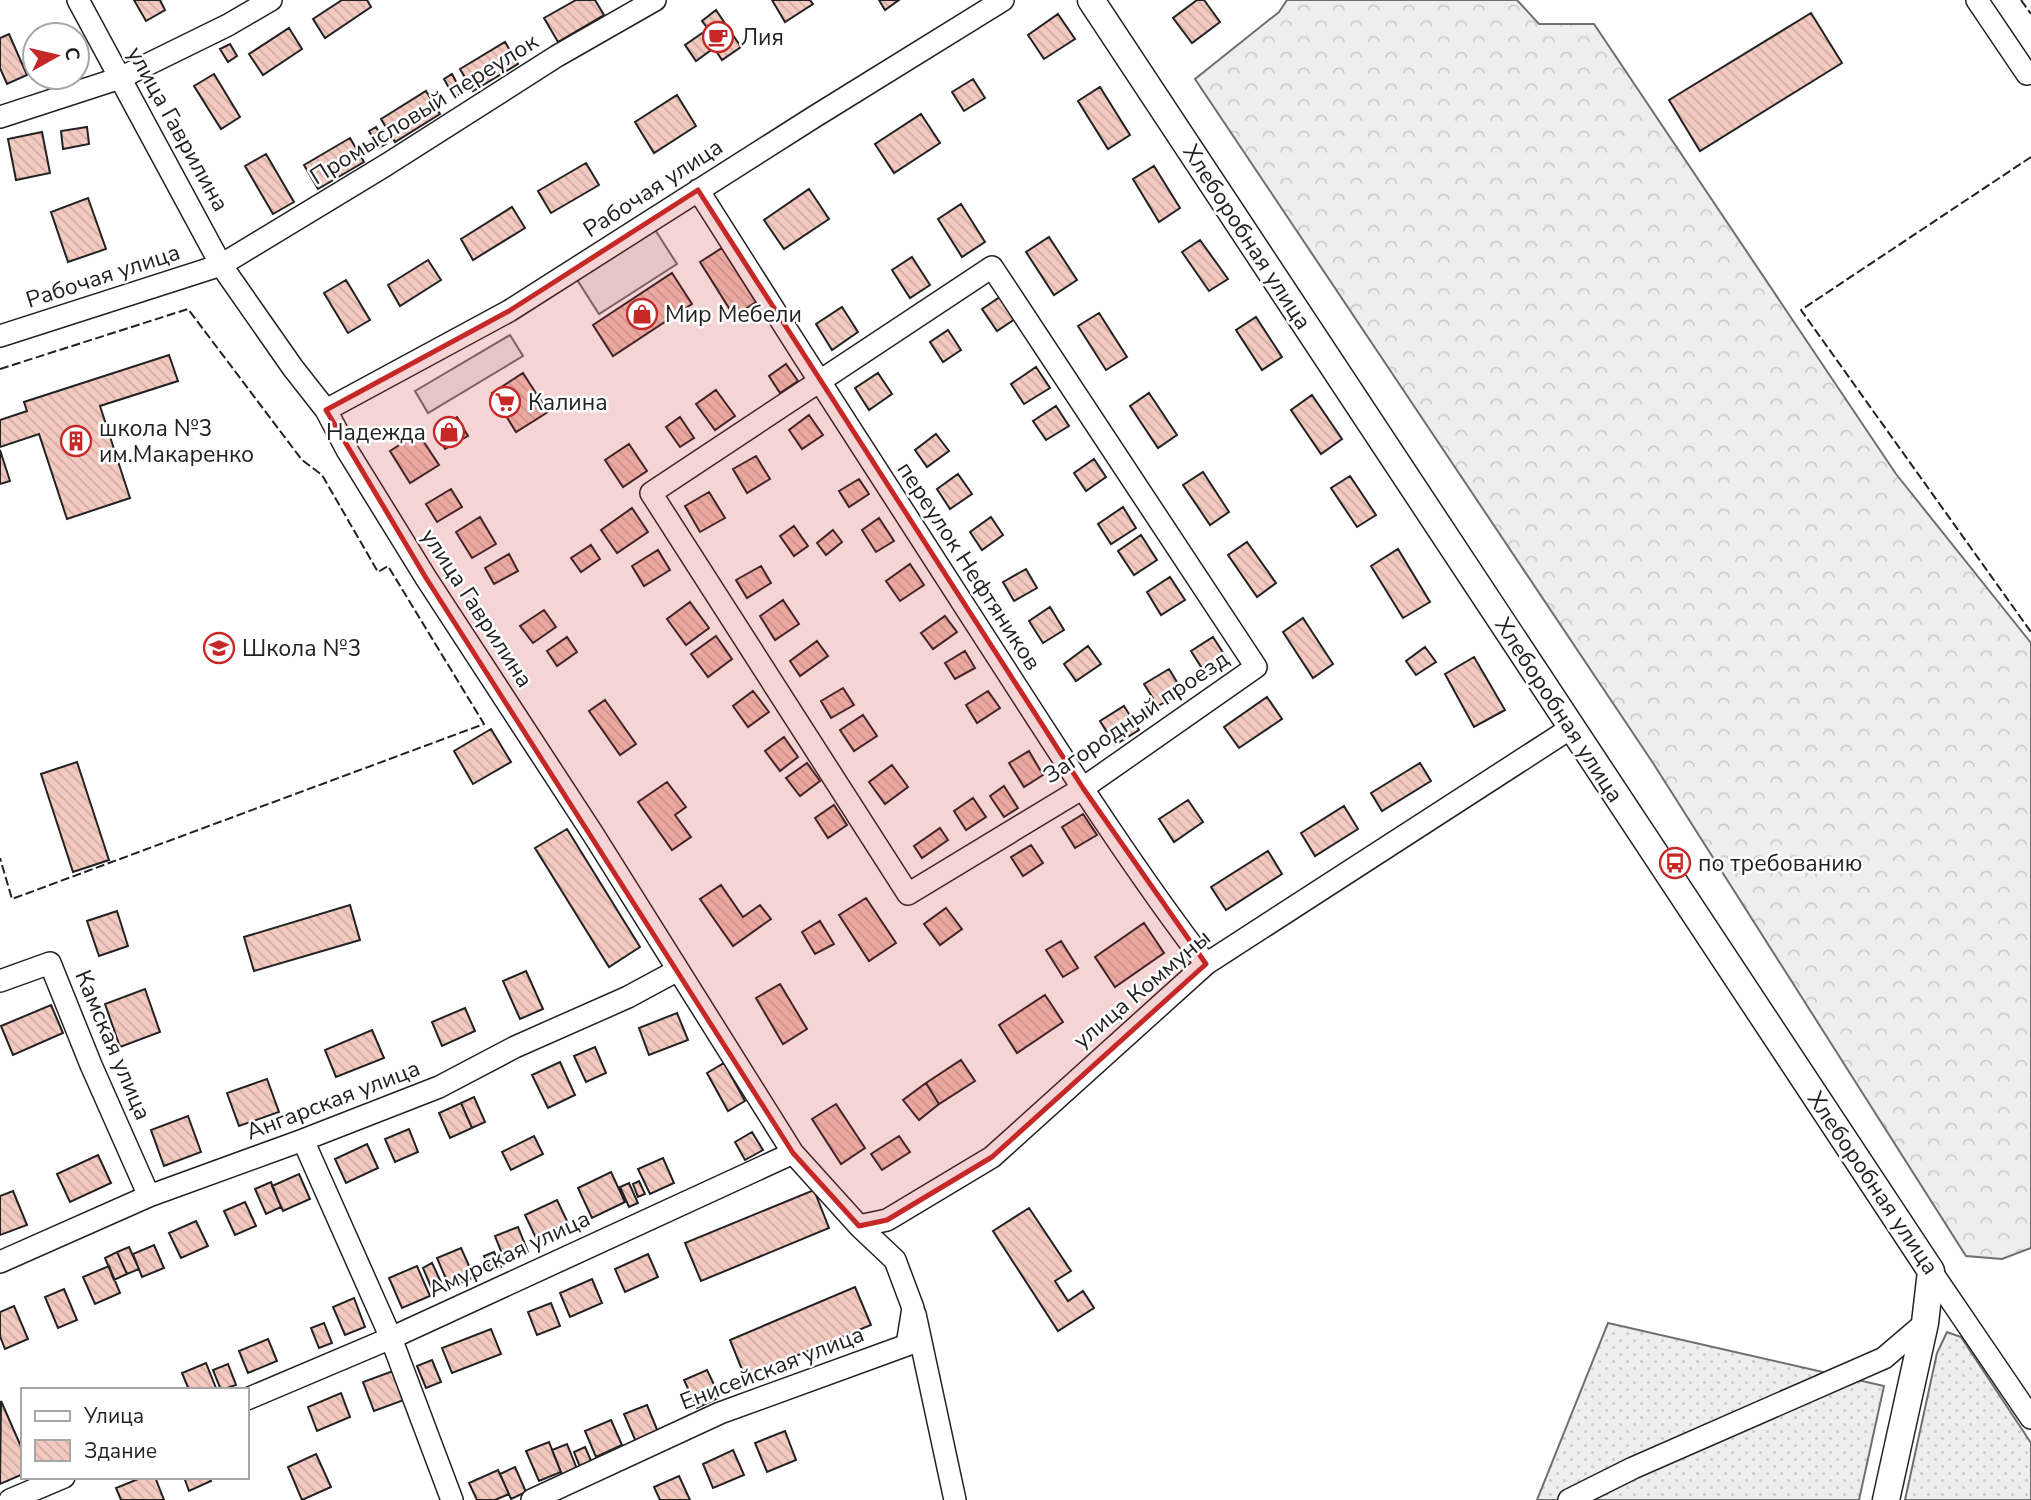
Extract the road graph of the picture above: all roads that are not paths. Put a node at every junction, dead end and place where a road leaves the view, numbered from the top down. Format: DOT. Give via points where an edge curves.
graph roads {
  1 [pos="78,0"];
  2 [pos="271,0"];
  3 [pos="655,0"];
  4 [pos="1003,0"];
  5 [pos="1091,0"];
  6 [pos="1977,0"];
  7 [pos="2027,74"];
  8 [pos="120,78"];
  9 [pos="0,117"];
  10 [pos="698,190"];
  11 [pos="221,265"];
  12 [pos="0,336"];
  13 [pos="820,383"];
  14 [pos="326,411"];
  15 [pos="1571,728"];
  16 [pos="1083,788"];
  17 [pos="1206,964"];
  18 [pos="678,970"];
  19 [pos="0,981"];
  20 [pos="303,1140"];
  21 [pos="793,1153"];
  22 [pos="149,1196"];
  23 [pos="859,1226"];
  24 [pos="0,1262"];
  25 [pos="1931,1271"];
  26 [pos="913,1308"];
  27 [pos="1926,1323"];
  28 [pos="391,1338"];
  29 [pos="248,1399"];
  30 [pos="2031,1418"];
  31 [pos="59,1479"];
  32 [pos="10,1500"];
  33 [pos="452,1500"];
  34 [pos="532,1500"];
  35 [pos="955,1500"];
  36 [pos="1569,1500"];
  37 [pos="1886,1500"];
  1 -- 8 [label="street, улица Гаврилина"];
  2 -- 8 [label="street"];
  3 -- 11 [label="street, Промысловый переулок"];
  4 -- 10 [label="street, Рабочая улица"];
  5 -- 15 [label="main road, Хлеборобная улица"];
  6 -- 7 [label="street"];
  8 -- 9 [label="street"];
  8 -- 11 [label="street, улица Гаврилина"];
  10 -- 13 [label="street, переулок Нефтяников"];
  10 -- 14 [label="street, Рабочая улица" via="509,311"];
  11 -- 12 [label="street, Рабочая улица"];
  11 -- 14 [label="street, улица Гаврилина"];
  13 -- 16 [label="street, переулок Нефтяников"];
  13 -- 16 [label="street, Загородный проезд" via="651,494 908,894"];
  13 -- 16 [label="street, Загородный проезд" via="992,267 1256,667"];
  14 -- 18 [label="street, улица Гаврилина" via="426,578"];
  15 -- 17 [label="street, улица Коммуны"];
  15 -- 25 [label="main road, Хлеборобная улица"];
  16 -- 17 [label="street, переулок Нефтяников"];
  17 -- 23 [label="street, улица Коммуны" via="992,1157 887,1220"];
  18 -- 20 [label="street, Ангарская улица" via="439,1087"];
  18 -- 21 [label="street, улица Гаврилина"];
  19 -- 22 [label="street, Камская улица" via="50,964"];
  20 -- 22 [label="street, Ангарская улица"];
  20 -- 28 [label="street"];
  21 -- 23 [label="street, улица Гаврилина"];
  21 -- 28 [label="street, Амурская улица"];
  22 -- 24 [label="street, Ангарская улица"];
  23 -- 26 [label="street" via="895,1261"];
  25 -- 27 [label="main road"];
  25 -- 30 [label="street, Хлеборобная улица"];
  26 -- 34 [label="street, Енисейская улица" via="907,1345 720,1413"];
  26 -- 35 [label="street"];
  27 -- 36 [label="street" via="1884,1358"];
  27 -- 37 [label="main road"];
  28 -- 29 [label="street, Амурская улица"];
  28 -- 33 [label="street"];
  31 -- 32 [label="street"];
}
